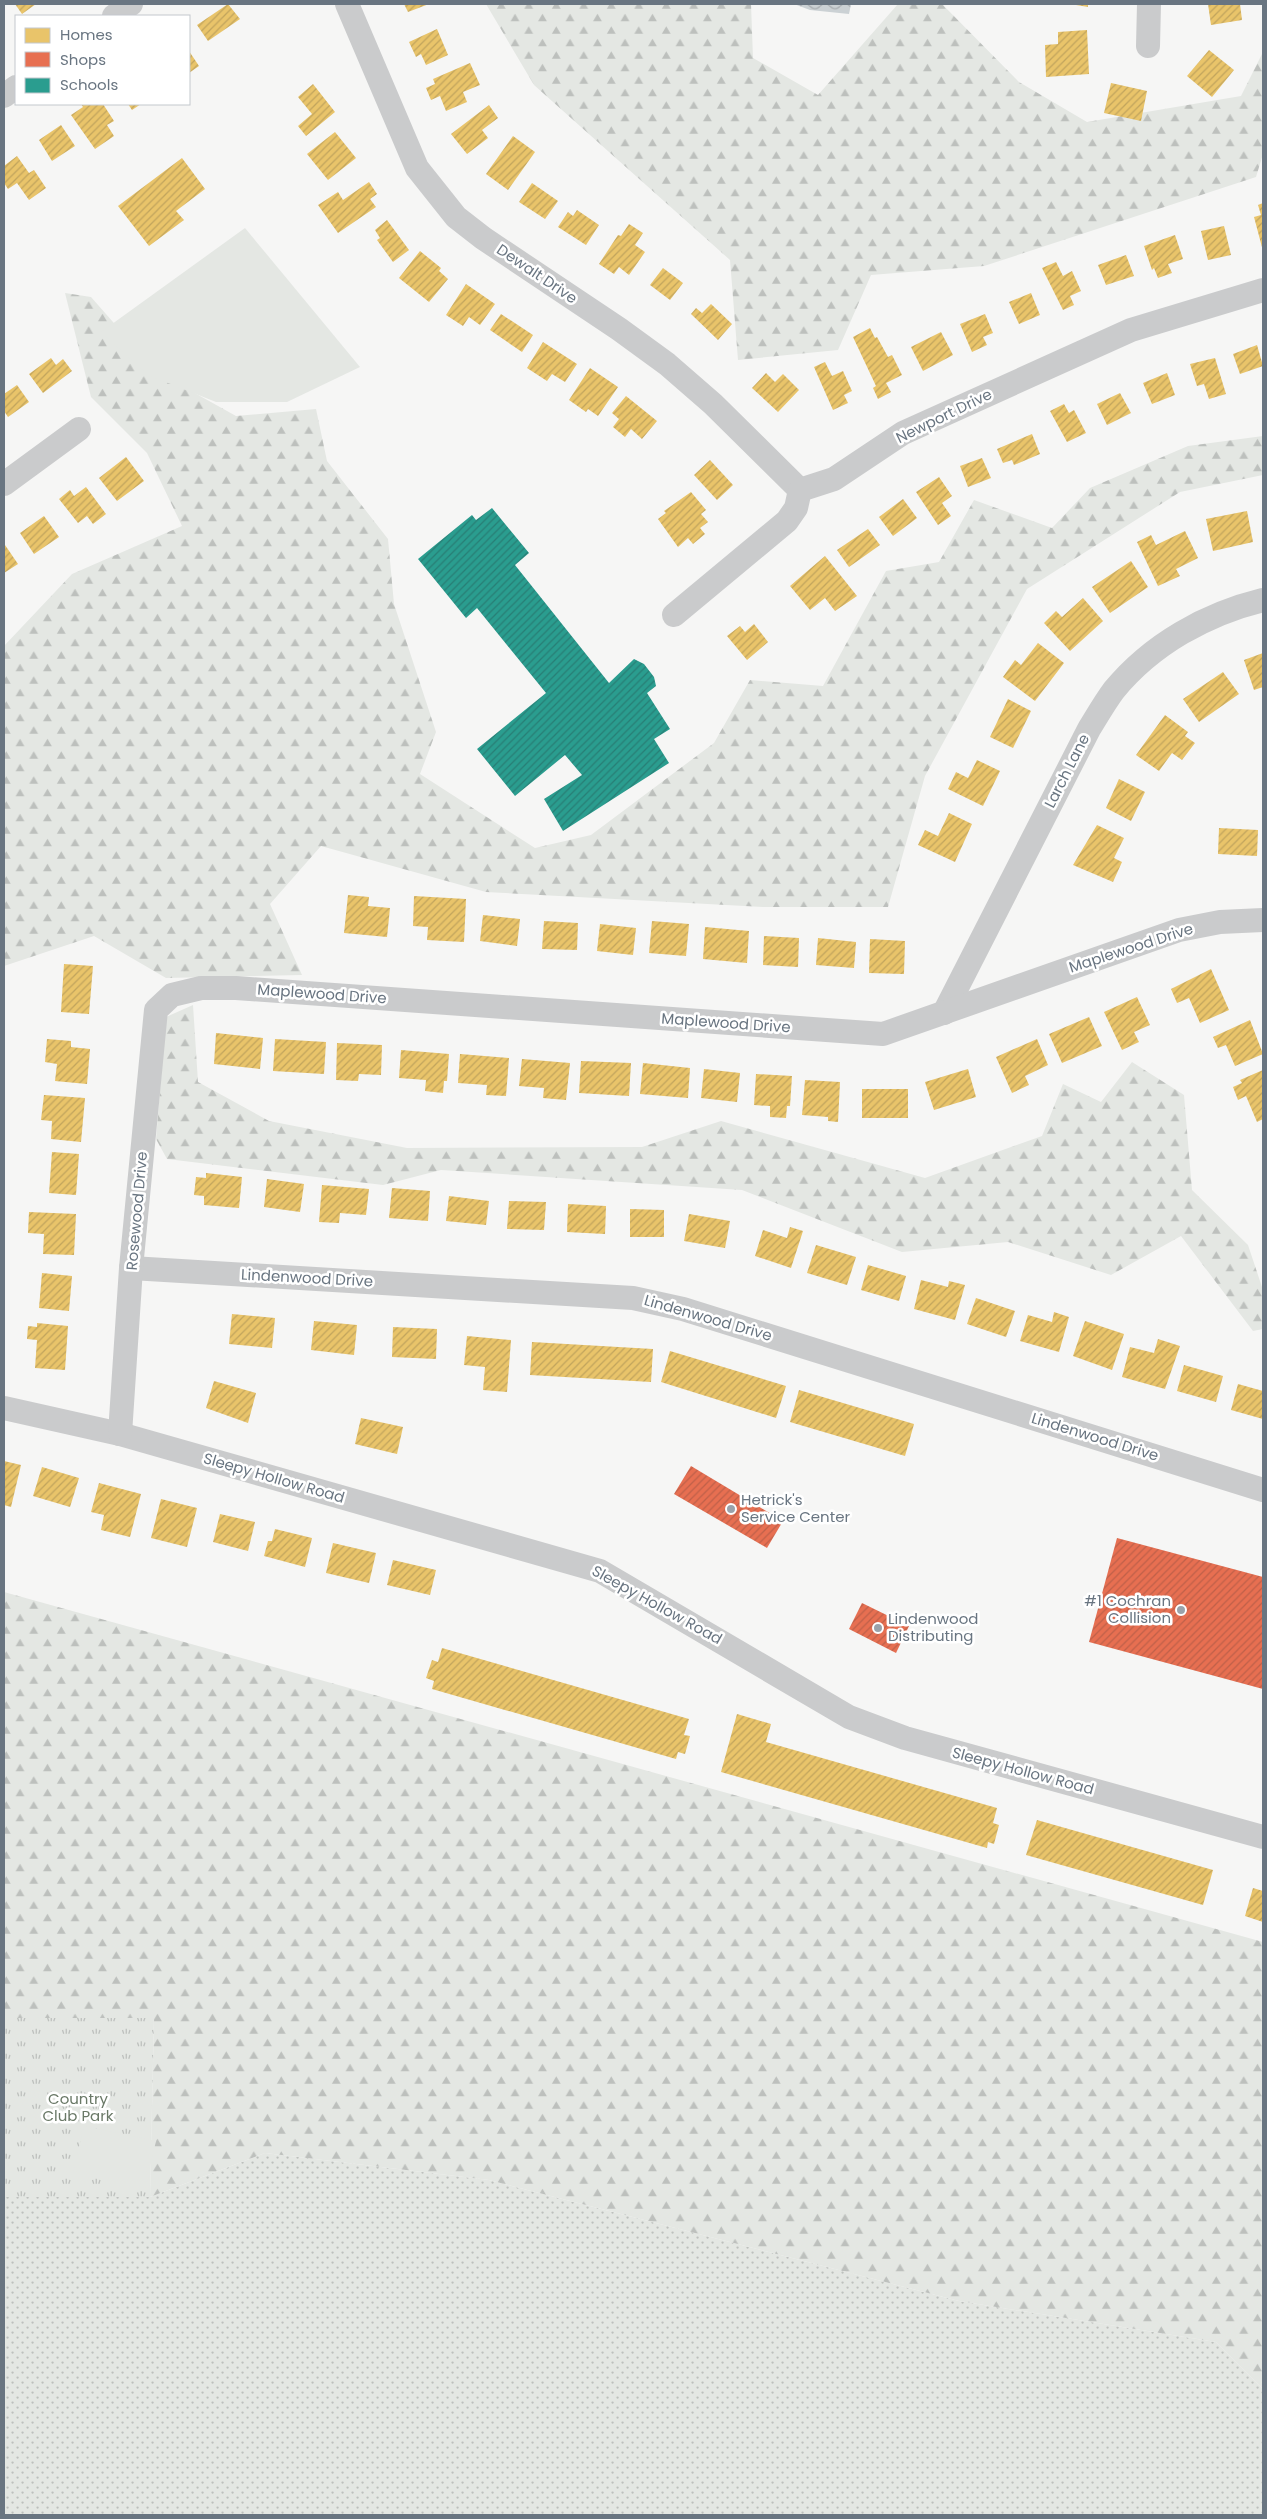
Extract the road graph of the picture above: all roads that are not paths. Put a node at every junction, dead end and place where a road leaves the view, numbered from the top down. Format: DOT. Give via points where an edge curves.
graph roads {
  1 [pos="131,4"];
  2 [pos="347,4"];
  3 [pos="1149,4"];
  4 [pos="115,15"];
  5 [pos="1148,46"];
  6 [pos="15,88"];
  7 [pos="4,96"];
  8 [pos="1263,290"];
  9 [pos="79,428"];
  10 [pos="4,484"];
  11 [pos="800,490"];
  12 [pos="1263,600"];
  13 [pos="674,615"];
  14 [pos="1263,920"];
  15 [pos="172,995"];
  16 [pos="944,1013"];
  17 [pos="131,1268"];
  18 [pos="4,1408"];
  19 [pos="120,1434"];
  20 [pos="1263,1490"];
  21 [pos="1263,1837"];
  1 -- 4 [label="street"];
  2 -- 11 [label="street, Dewalt Drive" via="417,168 456,217 667,364 713,404"];
  3 -- 5 [label="street"];
  6 -- 7 [label="street"];
  8 -- 11 [label="street, Newport Drive" via="1131,330 903,433 834,479"];
  9 -- 10 [label="street"];
  11 -- 13 [label="street" via="796,508 787,521"];
  12 -- 16 [label="street, Larch Lane" via="1233,608 1186,631 1145,658 1114,691 1089,729"];
  14 -- 16 [label="street, Maplewood Drive" via="1220,922 1179,930"];
  15 -- 16 [label="street, Maplewood Drive" via="200,988 236,988 883,1034"];
  15 -- 17 [label="street, Rosewood Drive" via="156,1010"];
  17 -- 19 [label="street, Rosewood Drive"];
  17 -- 20 [label="street, Lindenwood Drive" via="633,1298 683,1308"];
  18 -- 19 [label="street, Sleepy Hollow Road"];
  19 -- 21 [label="street, Sleepy Hollow Road" via="600,1571 849,1717 905,1738"];
}
